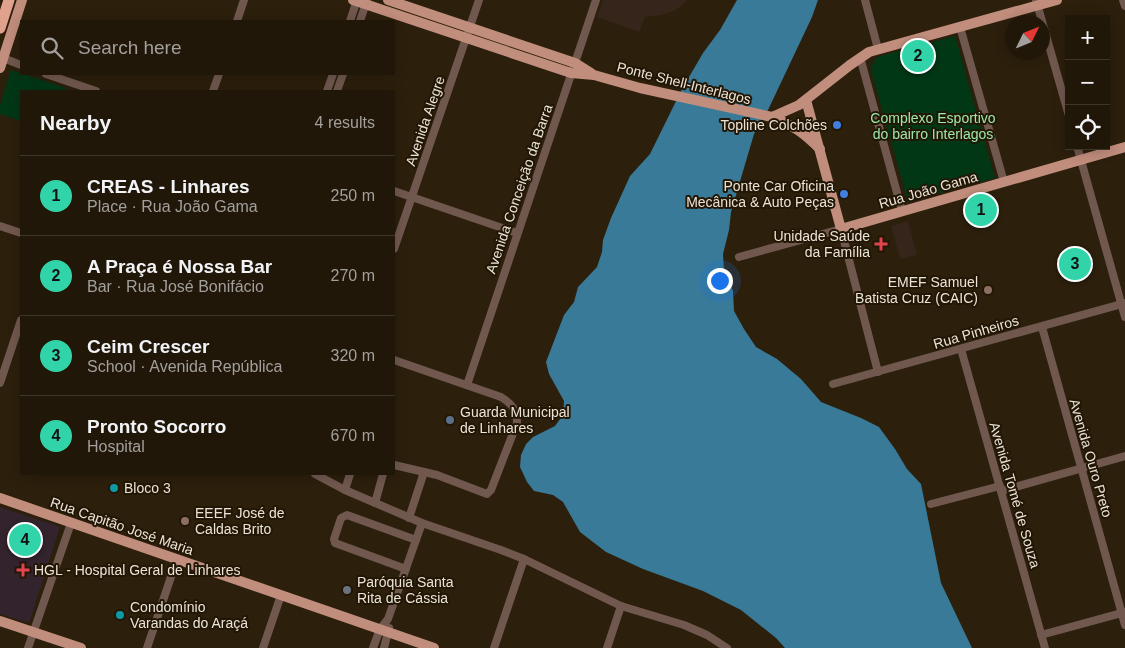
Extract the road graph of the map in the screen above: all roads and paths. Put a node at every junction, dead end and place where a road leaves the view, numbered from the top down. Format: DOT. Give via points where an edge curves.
graph roads {
  1 [pos="9,0"];
  2 [pos="22,0"];
  3 [pos="244,0"];
  4 [pos="388,0"];
  5 [pos="478,0"];
  6 [pos="596,0"];
  7 [pos="865,0"];
  8 [pos="1057,0"];
  9 [pos="1123,0"];
  10 [pos="360,1"];
  11 [pos="1037,3"];
  12 [pos="1125,6"];
  13 [pos="237,20"];
  14 [pos="350,20"];
  15 [pos="360,20"];
  16 [pos="469,27"];
  17 [pos="960,27"];
  18 [pos="0,28"];
  19 [pos="466,38"];
  20 [pos="878,49"];
  21 [pos="860,57"];
  22 [pos="1,63"];
  23 [pos="20,65"];
  24 [pos="573,68"];
  25 [pos="49,75"];
  26 [pos="219,75"];
  27 [pos="333,75"];
  28 [pos="342,75"];
  29 [pos="92,90"];
  30 [pos="213,90"];
  31 [pos="327,90"];
  32 [pos="337,90"];
  33 [pos="806,100"];
  34 [pos="1066,105"];
  35 [pos="769,117"];
  36 [pos="1125,147"];
  37 [pos="820,149"];
  38 [pos="1078,150"];
  39 [pos="1081,160"];
  40 [pos="1004,182"];
  41 [pos="395,192"];
  42 [pos="412,198"];
  43 [pos="902,212"];
  44 [pos="0,226"];
  45 [pos="841,229"];
  46 [pos="20,233"];
  47 [pos="517,233"];
  48 [pos="395,246"];
  49 [pos="738,258"];
  50 [pos="1123,304"];
  51 [pos="1125,317"];
  52 [pos="20,323"];
  53 [pos="1042,327"];
  54 [pos="962,349"];
  55 [pos="395,360"];
  56 [pos="2,371"];
  57 [pos="878,372"];
  58 [pos="0,383"];
  59 [pos="833,384"];
  60 [pos="467,385"];
  61 [pos="1125,456"];
  62 [pos="395,465"];
  63 [pos="1081,468"];
  64 [pos="424,472"];
  65 [pos="318,475"];
  66 [pos="350,475"];
  67 [pos="384,475"];
  68 [pos="1000,489"];
  69 [pos="345,490"];
  70 [pos="0,498"];
  71 [pos="375,503"];
  72 [pos="931,504"];
  73 [pos="409,518"];
  74 [pos="71,522"];
  75 [pos="422,523"];
  76 [pos="416,540"];
  77 [pos="177,559"];
  78 [pos="524,559"];
  79 [pos="406,569"];
  80 [pos="281,595"];
  81 [pos="621,606"];
  82 [pos="1123,612"];
  83 [pos="0,621"];
  84 [pos="1125,625"];
  85 [pos="384,631"];
  86 [pos="34,632"];
  87 [pos="1041,635"];
  88 [pos="28,648"];
  89 [pos="81,648"];
  90 [pos="147,648"];
  91 [pos="262,648"];
  92 [pos="373,648"];
  93 [pos="384,648"];
  94 [pos="434,648"];
  95 [pos="494,648"];
  96 [pos="607,648"];
  97 [pos="726,648"];
  98 [pos="1045,648"];
  1 -- 18 [label="highway"];
  2 -- 22 [label="main road"];
  3 -- 13 [label="street"];
  4 -- 16 [label="main road"];
  5 -- 16 [label="street, Avenida Alegre"];
  6 -- 24 [label="street, Avenida Conceição da Barra"];
  7 -- 20 [label="street"];
  8 -- 11 [label="main road"];
  9 -- 12 [label="street"];
  10 -- 14 [label="street"];
  10 -- 15 [label="street"];
  10 -- 19 [label="main road"];
  11 -- 17 [label="main road"];
  11 -- 34 [label="street"];
  16 -- 19 [label="street, Avenida Alegre"];
  16 -- 24 [label="main road"];
  17 -- 20 [label="main road"];
  17 -- 40 [label="street"];
  19 -- 24 [label="main road"];
  19 -- 42 [label="street, Avenida Alegre"];
  20 -- 21 [label="main road"];
  21 -- 33 [label="main road"];
  21 -- 43 [label="street"];
  22 -- 23 [label="street"];
  24 -- 35 [label="main road, Ponte Shell-Interlagos" via="640,88"];
  24 -- 47 [label="street, Avenida Conceição da Barra"];
  25 -- 29 [label="street"];
  26 -- 30 [label="street"];
  27 -- 31 [label="street"];
  28 -- 32 [label="street"];
  33 -- 35 [label="main road"];
  33 -- 37 [label="main road"];
  35 -- 37 [label="main road, Ponte Shell-Interlagos" via="805,134"];
  36 -- 39 [label="main road, Rua João Gama"];
  37 -- 45 [label="main road"];
  38 -- 39 [label="street"];
  39 -- 40 [label="main road, Rua João Gama"];
  39 -- 50 [label="street"];
  40 -- 43 [label="main road, Rua João Gama"];
  41 -- 42 [label="street"];
  42 -- 47 [label="street"];
  42 -- 48 [label="street, Avenida Alegre"];
  43 -- 45 [label="main road, Rua João Gama"];
  44 -- 46 [label="street"];
  45 -- 49 [label="street, Rua João Gama"];
  45 -- 57 [label="street"];
  47 -- 60 [label="street, Avenida Conceição da Barra"];
  50 -- 51 [label="street"];
  50 -- 53 [label="street, Rua Pinheiros"];
  52 -- 56 [label="street"];
  53 -- 54 [label="street, Rua Pinheiros"];
  53 -- 63 [label="street, Avenida Ouro Preto"];
  54 -- 57 [label="street, Rua Pinheiros"];
  54 -- 68 [label="street, Avenida Tomé de Souza"];
  55 -- 60 [label="street"];
  56 -- 58 [label="street"];
  57 -- 59 [label="street, Rua Pinheiros"];
  60 -- 64 [label="street" via="501,397 509,402 517,416 489,492 484,494 437,474"];
  61 -- 63 [label="street"];
  62 -- 64 [label="street"];
  63 -- 68 [label="street"];
  63 -- 82 [label="street, Avenida Ouro Preto"];
  64 -- 73 [label="street"];
  65 -- 69 [label="street"];
  66 -- 69 [label="street"];
  67 -- 71 [label="street"];
  68 -- 72 [label="street"];
  68 -- 87 [label="street, Avenida Tomé de Souza"];
  69 -- 71 [label="street"];
  70 -- 74 [label="main road, Rua Capitão José Maria"];
  71 -- 73 [label="street"];
  73 -- 75 [label="street"];
  74 -- 77 [label="main road, Rua Capitão José Maria"];
  74 -- 86 [label="street"];
  75 -- 76 [label="street"];
  75 -- 78 [label="street"];
  76 -- 79 [label="street"];
  76 -- 79 [label="street" via="345,515 341,518 334,539 337,544"];
  77 -- 80 [label="main road, Rua Capitão José Maria"];
  77 -- 90 [label="street"];
  78 -- 81 [label="street"];
  78 -- 95 [label="street"];
  79 -- 85 [label="street"];
  80 -- 85 [label="main road, Rua Capitão José Maria"];
  80 -- 91 [label="street"];
  81 -- 96 [label="street"];
  81 -- 97 [label="street" via="684,625"];
  82 -- 84 [label="street, Avenida Ouro Preto"];
  82 -- 87 [label="street"];
  83 -- 86 [label="main road"];
  85 -- 92 [label="street"];
  85 -- 93 [label="street"];
  85 -- 94 [label="main road, Rua Capitão José Maria"];
  86 -- 88 [label="street"];
  86 -- 89 [label="main road"];
  87 -- 98 [label="street, Avenida Tomé de Souza"];
}
